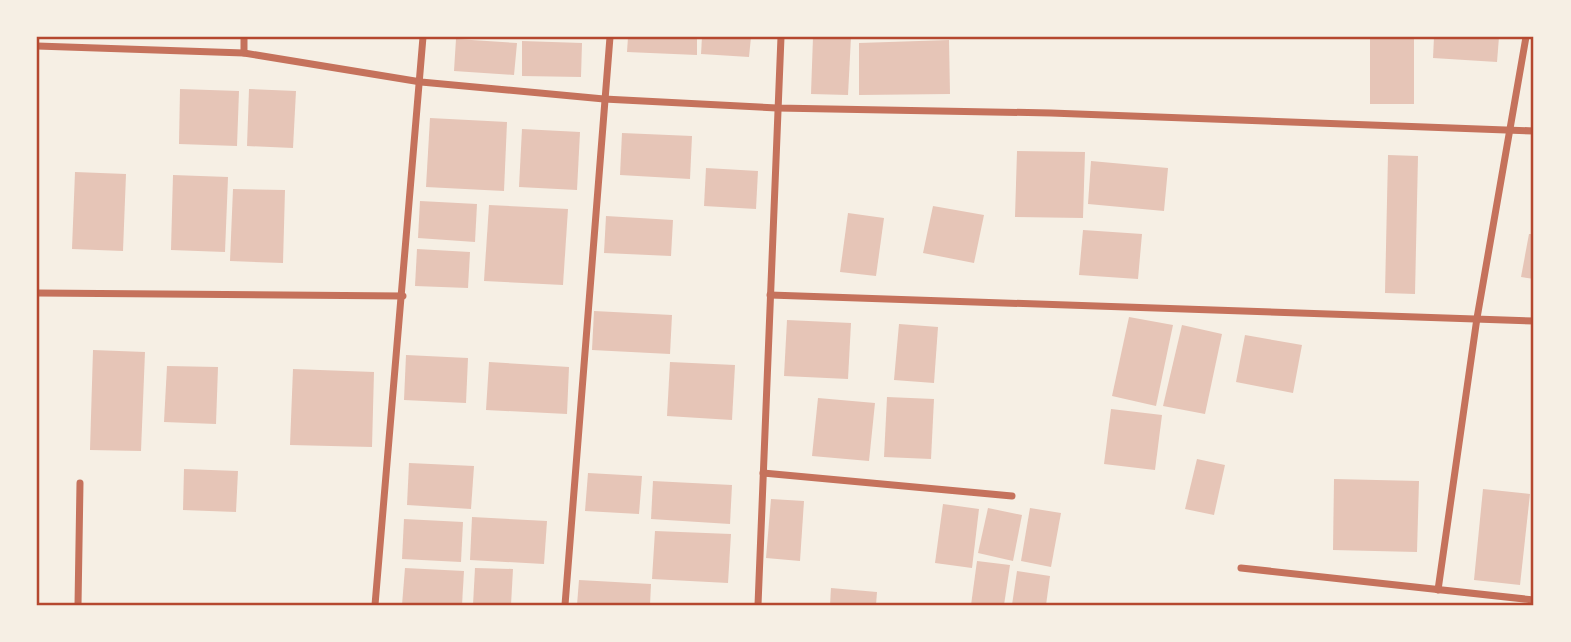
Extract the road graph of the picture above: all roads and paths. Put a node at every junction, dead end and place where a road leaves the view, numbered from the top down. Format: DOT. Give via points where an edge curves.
graph roads {
  1 [pos="244,37"];
  2 [pos="424,37"];
  3 [pos="610,37"];
  4 [pos="782,37"];
  5 [pos="1525,37"];
  6 [pos="37,46"];
  7 [pos="244,53"];
  8 [pos="421,82"];
  9 [pos="604,99"];
  10 [pos="777,108"];
  11 [pos="1512,129"];
  12 [pos="1534,131"];
  13 [pos="37,293"];
  14 [pos="770,295"];
  15 [pos="402,296"];
  16 [pos="1477,318"];
  17 [pos="1534,321"];
  18 [pos="763,473"];
  19 [pos="80,483"];
  20 [pos="1012,496"];
  21 [pos="1241,568"];
  22 [pos="1438,590"];
  23 [pos="1534,600"];
  24 [pos="78,605"];
  25 [pos="375,605"];
  26 [pos="565,605"];
  27 [pos="758,605"];
  1 -- 7 [label="street"];
  2 -- 8 [label="street"];
  3 -- 9 [label="street"];
  4 -- 10 [label="street"];
  5 -- 11 [label="street"];
  6 -- 7 [label="street"];
  7 -- 8 [label="street"];
  8 -- 9 [label="street"];
  8 -- 15 [label="street"];
  9 -- 10 [label="street"];
  9 -- 26 [label="street"];
  10 -- 11 [label="street"];
  10 -- 14 [label="street"];
  11 -- 12 [label="street"];
  11 -- 16 [label="street"];
  13 -- 15 [label="street"];
  14 -- 16 [label="street"];
  14 -- 18 [label="street"];
  15 -- 25 [label="street"];
  16 -- 17 [label="street"];
  16 -- 22 [label="street"];
  18 -- 20 [label="street"];
  18 -- 27 [label="street"];
  19 -- 24 [label="street"];
  21 -- 22 [label="street"];
  22 -- 23 [label="street"];
}
